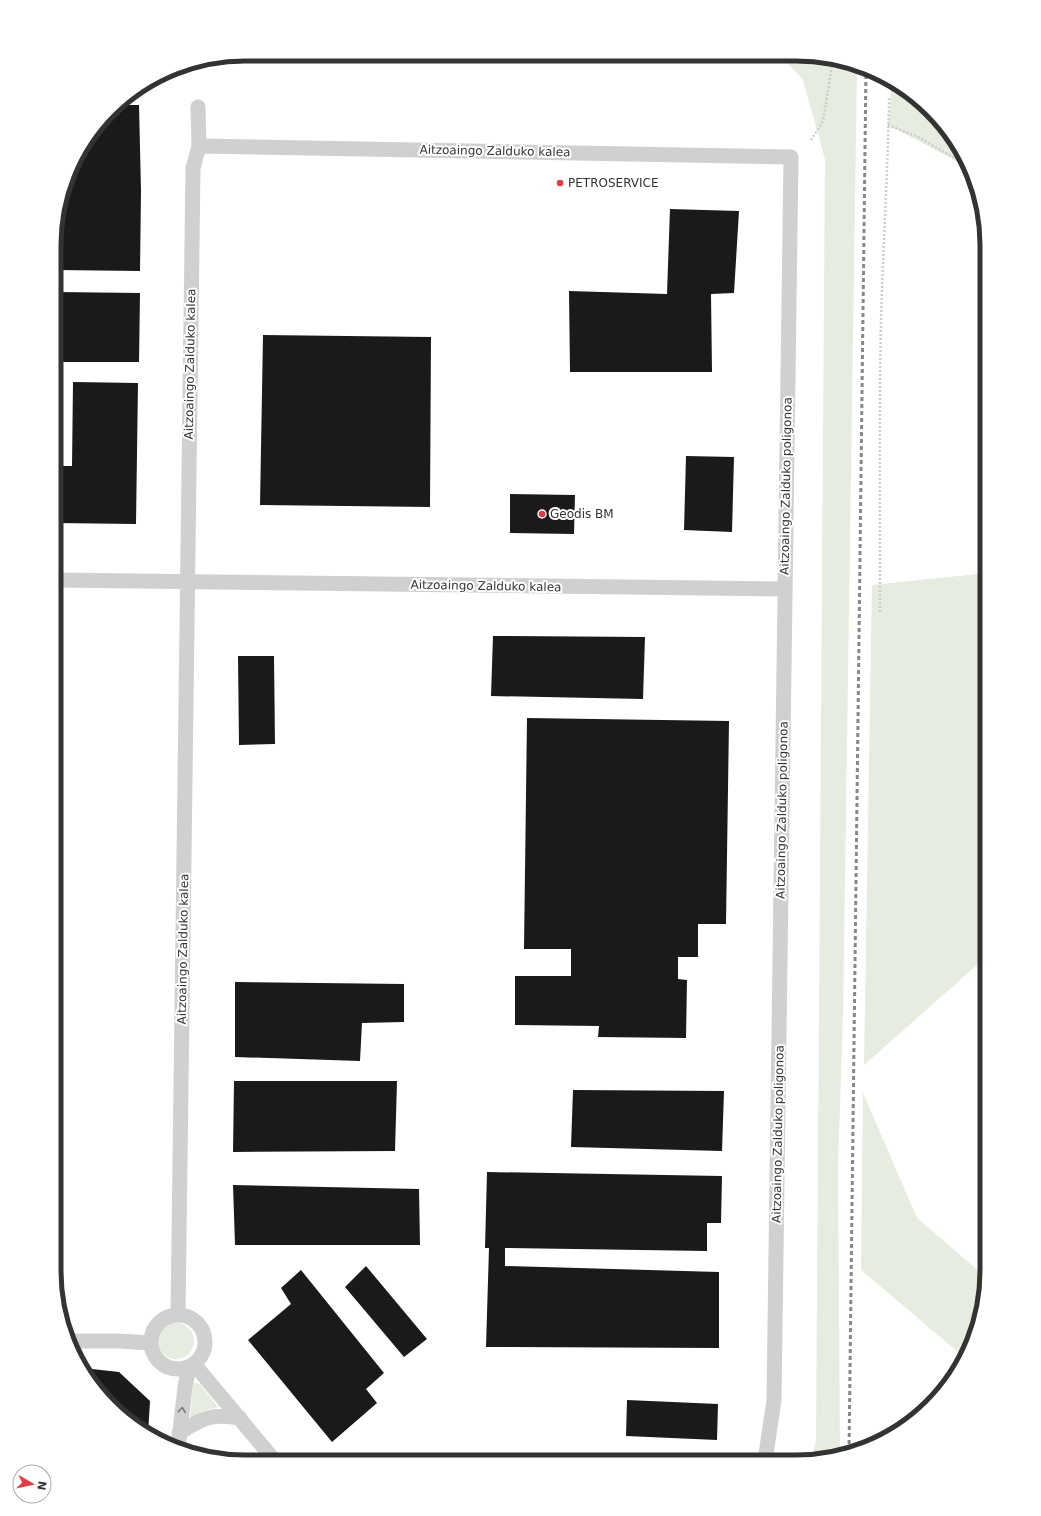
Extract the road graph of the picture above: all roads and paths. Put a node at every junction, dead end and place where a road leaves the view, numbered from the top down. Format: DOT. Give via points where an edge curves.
graph roads {
  1 [pos="832,65"];
  2 [pos="889,97"];
  3 [pos="198,107"];
  4 [pos="888,125"];
  5 [pos="811,140"];
  6 [pos="199,146"];
  7 [pos="791,157"];
  8 [pos="960,162"];
  9 [pos="61,580"];
  10 [pos="188,582"];
  11 [pos="785,590"];
  12 [pos="880,612"];
  13 [pos="178,1315"];
  14 [pos="75,1341"];
  15 [pos="151,1343"];
  16 [pos="192,1366"];
  17 [pos="240,1418"];
  18 [pos="179,1433"];
  19 [pos="178,1442"];
  20 [pos="271,1455"];
  21 [pos="766,1455"];
  1 -- 5 [label="path" via="824,121"];
  2 -- 4 [label="path"];
  3 -- 6 [label="street, Aitzoaingo Zalduko kalea"];
  4 -- 8 [label="path" via="918,137"];
  4 -- 12 [label="path" via="879,435"];
  6 -- 7 [label="street, Aitzoaingo Zalduko kalea"];
  6 -- 10 [label="street, Aitzoaingo Zalduko kalea" via="193,168"];
  7 -- 11 [label="street, Aitzoaingo Zalduko poligonoa"];
  9 -- 10 [label="street, Aitzoaingo Zalduko kalea"];
  10 -- 11 [label="street, Aitzoaingo Zalduko kalea"];
  10 -- 13 [label="street, Aitzoaingo Zalduko kalea"];
  11 -- 21 [label="street, Aitzoaingo Zalduko poligonoa" via="774,1400"];
  13 -- 15 [label="street" via="163,1319 156,1326"];
  13 -- 16 [label="street" via="187,1316 195,1321 201,1327 204,1336 203,1352"];
  14 -- 15 [label="street"];
  15 -- 16 [label="street" via="155,1356 161,1363 180,1369"];
  16 -- 17 [label="street"];
  18 -- 16 [label="street, one-way" via="185,1387"];
  17 -- 18 [label="street" via="216,1416 198,1421"];
  17 -- 20 [label="street"];
  18 -- 19 [label="street"];
}
